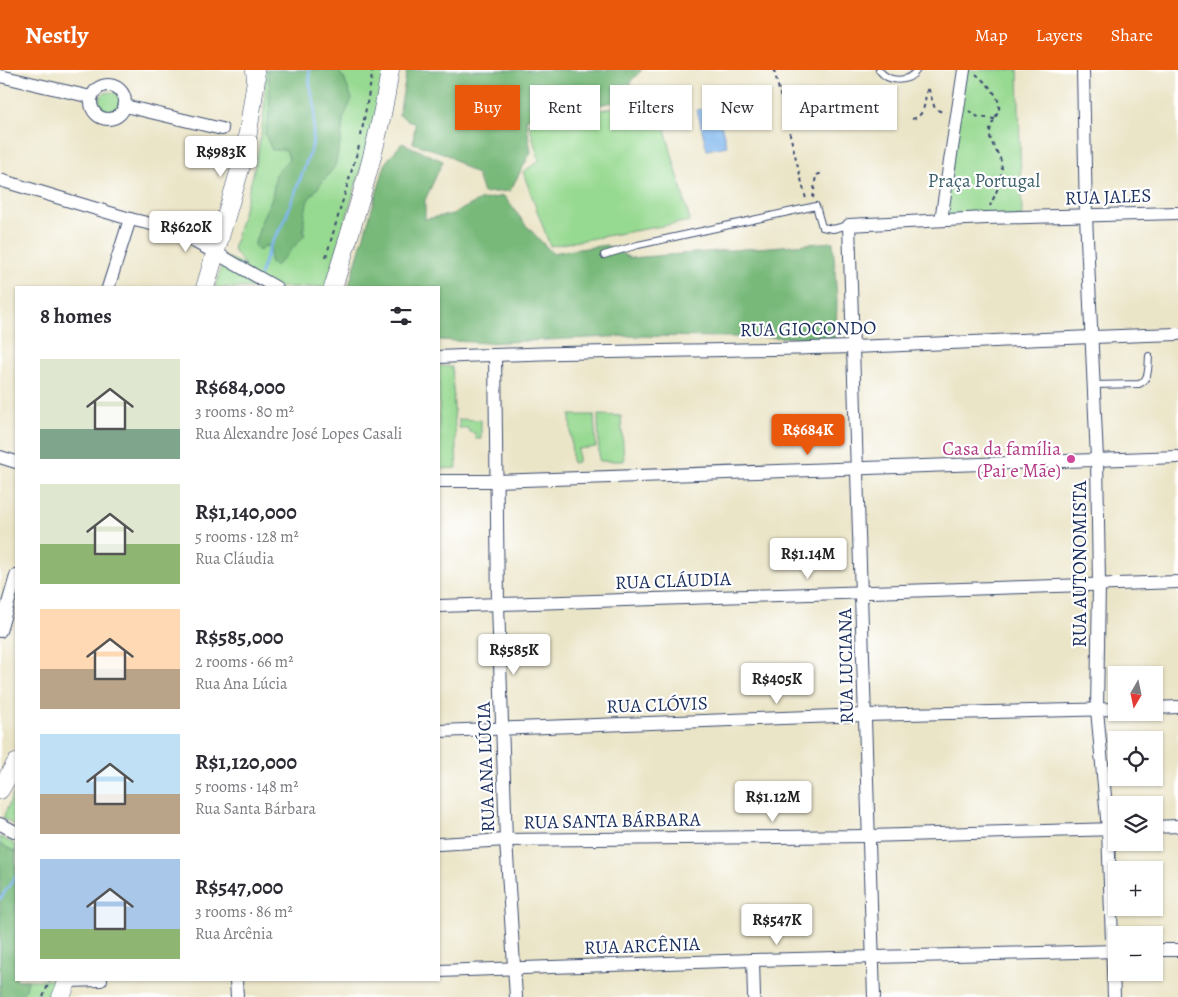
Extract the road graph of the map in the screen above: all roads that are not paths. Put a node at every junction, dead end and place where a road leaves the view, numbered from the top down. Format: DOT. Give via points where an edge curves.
graph roads {
  1 [pos="255,70"];
  2 [pos="390,70"];
  3 [pos="879,70"];
  4 [pos="917,70"];
  5 [pos="964,70"];
  6 [pos="1083,70"];
  7 [pos="0,76"];
  8 [pos="91,97"];
  9 [pos="125,106"];
  10 [pos="222,129"];
  11 [pos="0,180"];
  12 [pos="1178,213"];
  13 [pos="1086,216"];
  14 [pos="130,219"];
  15 [pos="941,220"];
  16 [pos="854,224"];
  17 [pos="216,253"];
  18 [pos="604,254"];
  19 [pos="109,286"];
  20 [pos="206,286"];
  21 [pos="275,286"];
  22 [pos="334,286"];
  23 [pos="1178,334"];
  24 [pos="1091,336"];
  25 [pos="853,346"];
  26 [pos="495,355"];
  27 [pos="1149,356"];
  28 [pos="440,357"];
  29 [pos="1094,385"];
  30 [pos="0,457"];
  31 [pos="1178,457"];
  32 [pos="1097,459"];
  33 [pos="15,462"];
  34 [pos="857,468"];
  35 [pos="440,481"];
  36 [pos="497,481"];
  37 [pos="15,579"];
  38 [pos="1178,582"];
  39 [pos="1099,583"];
  40 [pos="862,592"];
  41 [pos="498,604"];
  42 [pos="440,606"];
  43 [pos="0,631"];
  44 [pos="1163,708"];
  45 [pos="1178,708"];
  46 [pos="1097,710"];
  47 [pos="1108,710"];
  48 [pos="864,715"];
  49 [pos="502,729"];
  50 [pos="440,731"];
  51 [pos="15,765"];
  52 [pos="0,790"];
  53 [pos="1108,797"];
  54 [pos="0,824"];
  55 [pos="1178,826"];
  56 [pos="1163,827"];
  57 [pos="1108,829"];
  58 [pos="15,832"];
  59 [pos="869,836"];
  60 [pos="506,840"];
  61 [pos="440,844"];
  62 [pos="1112,851"];
  63 [pos="1114,926"];
  64 [pos="1163,950"];
  65 [pos="1178,950"];
  66 [pos="1108,951"];
  67 [pos="872,957"];
  68 [pos="753,960"];
  69 [pos="515,969"];
  70 [pos="440,970"];
  71 [pos="91,981"];
  72 [pos="236,981"];
  73 [pos="1114,981"];
  74 [pos="61,984"];
  75 [pos="236,997"];
  76 [pos="516,997"];
  77 [pos="754,997"];
  78 [pos="874,997"];
  79 [pos="1114,997"];
  1 -- 17 [label="main road" via="245,152"];
  2 -- 22 [label="main road" via="368,173"];
  3 -- 4 [label="lane" via="890,79 899,80 908,78"];
  5 -- 15 [label="street"];
  6 -- 13 [label="street, RUA AUTONOMISTA"];
  7 -- 8 [label="street"];
  8 -- 9 [label="street" via="99,87 113,85 123,93"];
  8 -- 9 [label="street" via="94,112 108,120 122,113"];
  9 -- 10 [label="street"];
  11 -- 14 [label="street"];
  12 -- 13 [label="street, RUA JALES"];
  13 -- 15 [label="street, RUA JALES"];
  13 -- 24 [label="street, RUA AUTONOMISTA"];
  14 -- 17 [label="street" via="168,228"];
  14 -- 19 [label="street"];
  15 -- 16 [label="street, RUA JALES"];
  16 -- 18 [label="lane" via="832,229 822,227 816,206"];
  16 -- 25 [label="street, RUA LUCIANA"];
  17 -- 20 [label="main road"];
  17 -- 21 [label="street"];
  23 -- 24 [label="street, RUA GIOCONDO"];
  24 -- 25 [label="street, RUA GIOCONDO"];
  24 -- 29 [label="street, RUA AUTONOMISTA"];
  25 -- 26 [label="street, RUA GIOCONDO"];
  25 -- 34 [label="street, RUA LUCIANA"];
  26 -- 28 [label="street, RUA GIOCONDO"];
  26 -- 36 [label="street, RUA ANA LÚCIA"];
  27 -- 29 [label="lane" via="1144,382"];
  29 -- 32 [label="street, RUA AUTONOMISTA"];
  30 -- 33 [label="street"];
  31 -- 32 [label="street"];
  32 -- 34 [label="street"];
  32 -- 39 [label="street, RUA AUTONOMISTA"];
  34 -- 36 [label="street"];
  34 -- 40 [label="street, RUA LUCIANA"];
  35 -- 36 [label="street"];
  36 -- 41 [label="street, RUA ANA LÚCIA"];
  37 -- 43 [label="street"];
  38 -- 39 [label="street, RUA CLÁUDIA"];
  39 -- 40 [label="street, RUA CLÁUDIA"];
  39 -- 46 [label="street, RUA AUTONOMISTA"];
  40 -- 41 [label="street, RUA CLÁUDIA"];
  40 -- 48 [label="street, RUA LUCIANA"];
  41 -- 42 [label="street, RUA CLÁUDIA"];
  41 -- 49 [label="street, RUA ANA LÚCIA"];
  44 -- 45 [label="street"];
  46 -- 47 [label="street, RUA CLÓVIS"];
  46 -- 48 [label="street, RUA CLÓVIS"];
  46 -- 53 [label="street, RUA AUTONOMISTA"];
  48 -- 49 [label="street, RUA CLÓVIS"];
  48 -- 59 [label="street, RUA LUCIANA"];
  49 -- 50 [label="street, RUA CLÓVIS"];
  49 -- 60 [label="street, RUA ANA LÚCIA"];
  51 -- 52 [label="main road"];
  54 -- 58 [label="street"];
  55 -- 56 [label="street"];
  57 -- 59 [label="street, RUA SANTA BÁRBARA"];
  59 -- 60 [label="street, RUA SANTA BÁRBARA"];
  59 -- 67 [label="street, RUA LUCIANA"];
  60 -- 61 [label="street, RUA SANTA BÁRBARA"];
  60 -- 69 [label="street, RUA ANA LÚCIA"];
  62 -- 63 [label="street, RUA AUTONOMISTA"];
  64 -- 65 [label="street"];
  66 -- 67 [label="street, RUA ARCÊNIA"];
  67 -- 68 [label="street, RUA ARCÊNIA"];
  67 -- 78 [label="street, RUA LUCIANA"];
  68 -- 69 [label="street, RUA ARCÊNIA"];
  68 -- 77 [label="street"];
  69 -- 70 [label="street, RUA ARCÊNIA"];
  69 -- 76 [label="street, RUA ANA LÚCIA"];
  71 -- 74 [label="street"];
  72 -- 75 [label="street"];
  73 -- 79 [label="street, RUA AUTONOMISTA"];
}
